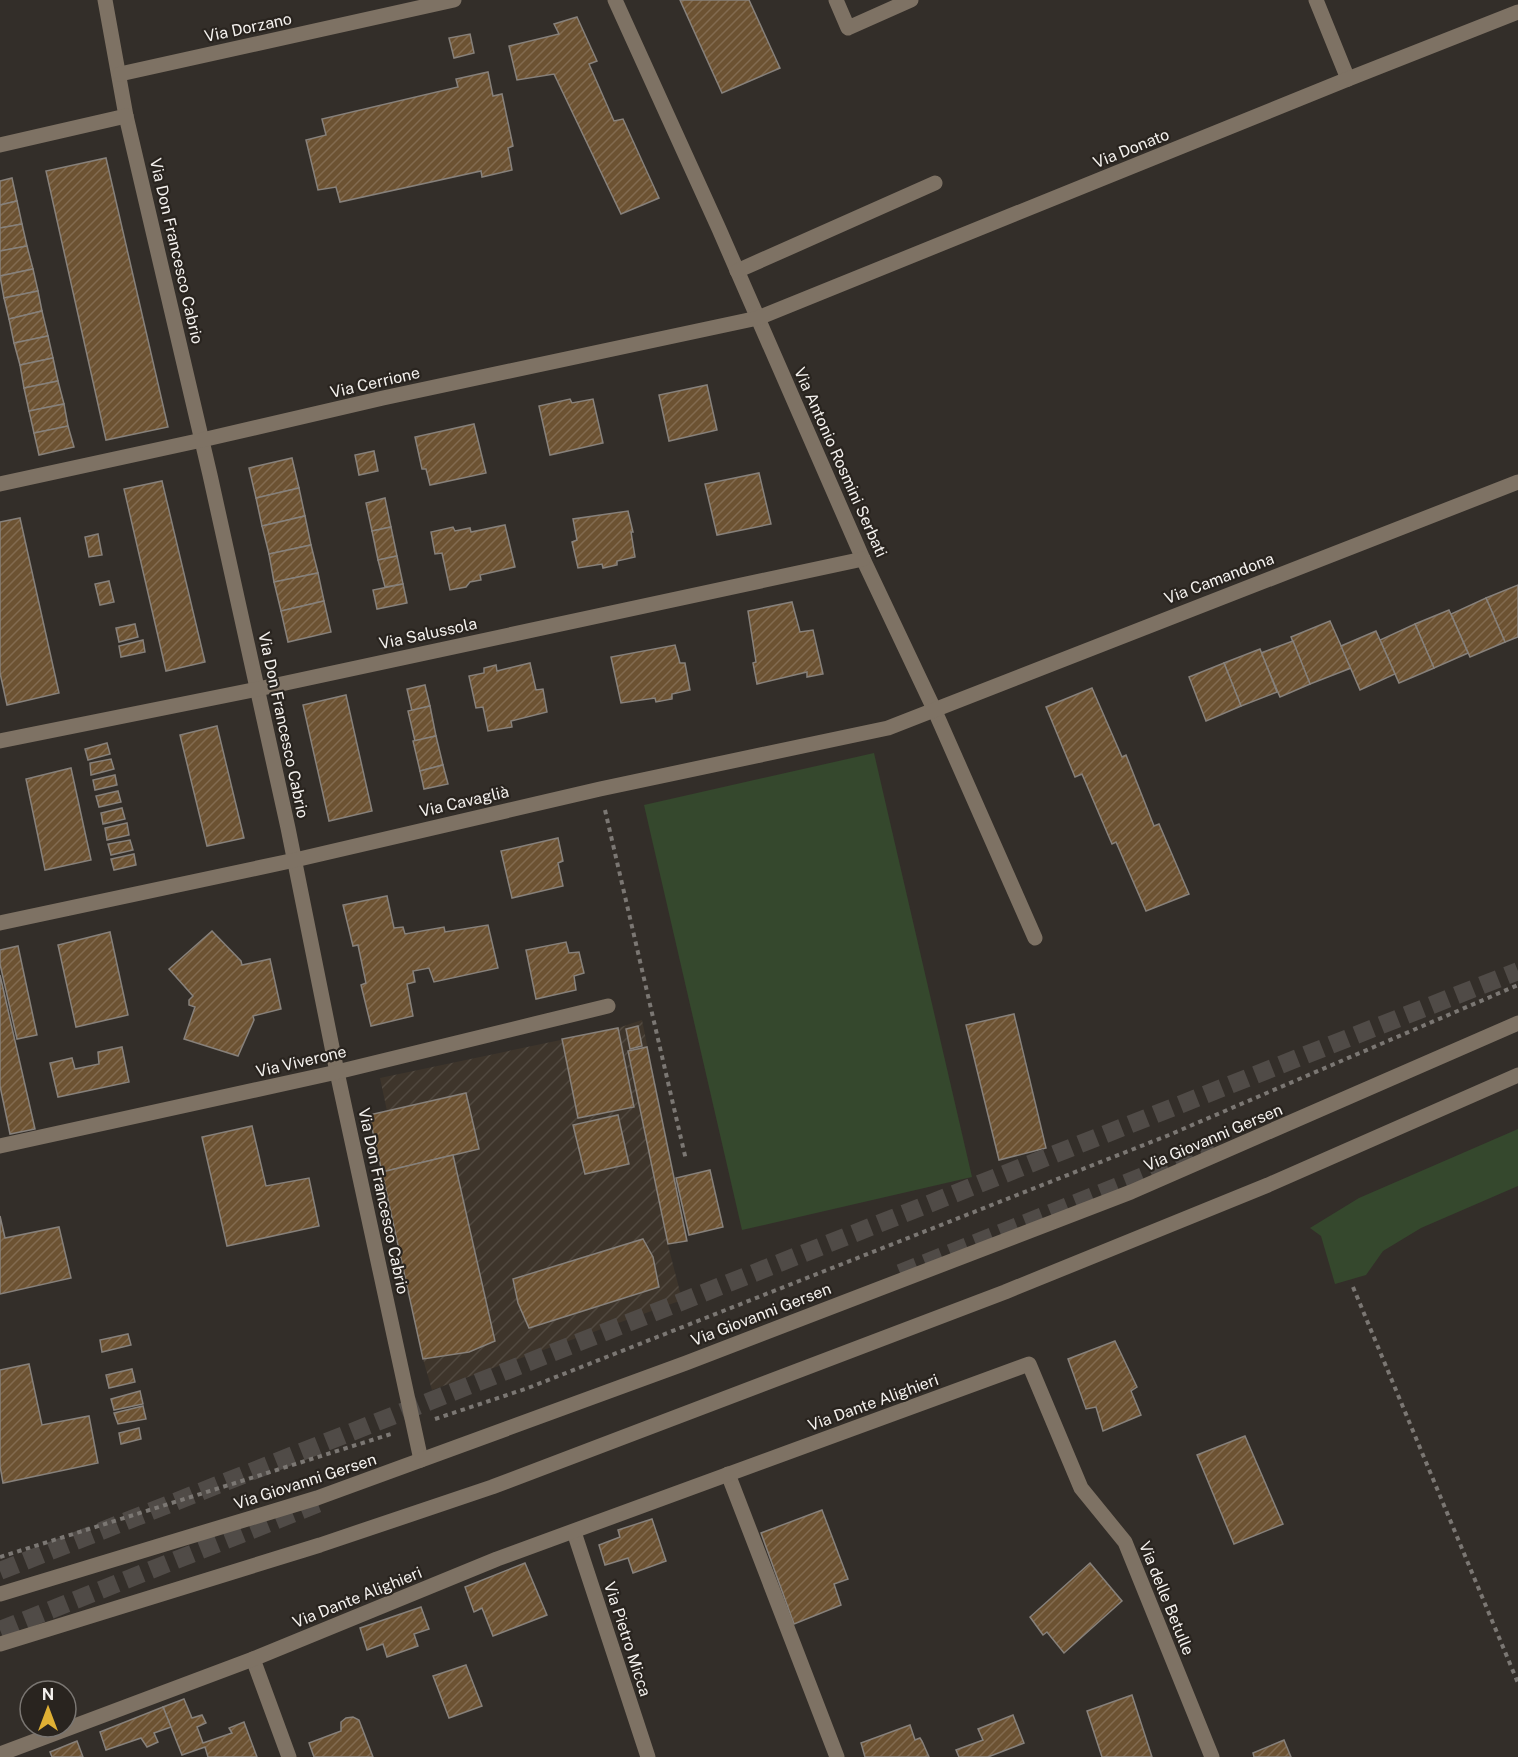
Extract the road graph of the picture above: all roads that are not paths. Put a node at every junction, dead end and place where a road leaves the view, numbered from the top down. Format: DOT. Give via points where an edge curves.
graph roads {
  1 [pos="105,0"];
  2 [pos="454,0"];
  3 [pos="615,0"];
  4 [pos="836,0"];
  5 [pos="911,0"];
  6 [pos="1316,0"];
  7 [pos="1518,12"];
  8 [pos="120,74"];
  9 [pos="1348,79"];
  10 [pos="126,116"];
  11 [pos="0,144"];
  12 [pos="935,183"];
  13 [pos="737,271"];
  14 [pos="758,318"];
  15 [pos="202,441"];
  16 [pos="1518,482"];
  17 [pos="0,484"];
  18 [pos="863,559"];
  19 [pos="258,688"];
  20 [pos="934,709"];
  21 [pos="0,741"];
  22 [pos="295,860"];
  23 [pos="0,923"];
  24 [pos="1035,938"];
  25 [pos="608,1006"];
  26 [pos="1518,1023"];
  27 [pos="337,1072"];
  28 [pos="1518,1075"];
  29 [pos="0,1146"];
  30 [pos="1029,1364"];
  31 [pos="421,1460"];
  32 [pos="728,1474"];
  33 [pos="574,1532"];
  34 [pos="0,1594"];
  35 [pos="0,1644"];
  36 [pos="253,1659"];
  37 [pos="21,1752"];
  38 [pos="0,1754"];
  39 [pos="289,1757"];
  40 [pos="648,1757"];
  41 [pos="837,1757"];
  42 [pos="1212,1757"];
  1 -- 8 [label="street, Via Don Francesco Cabrio"];
  2 -- 8 [label="street, Via Dorzano"];
  3 -- 13 [label="street, Via Antonio Rosmini Serbati"];
  4 -- 5 [label="street" via="848,28"];
  6 -- 9 [label="street"];
  7 -- 9 [label="street, Via Donato"];
  8 -- 10 [label="street, Via Don Francesco Cabrio"];
  9 -- 14 [label="street, Via Donato"];
  10 -- 11 [label="street"];
  10 -- 15 [label="street, Via Don Francesco Cabrio"];
  12 -- 13 [label="street"];
  13 -- 14 [label="street, Via Antonio Rosmini Serbati"];
  14 -- 15 [label="street, Via Cerrione" via="382,398"];
  14 -- 18 [label="street, Via Antonio Rosmini Serbati"];
  15 -- 17 [label="street, Via Cerrione"];
  15 -- 19 [label="street, Via Don Francesco Cabrio"];
  16 -- 20 [label="street, Via Camandona"];
  18 -- 19 [label="street, Via Salussola"];
  18 -- 20 [label="street, Via Antonio Rosmini Serbati"];
  19 -- 21 [label="street, Via Salussola"];
  19 -- 22 [label="street, Via Don Francesco Cabrio"];
  20 -- 22 [label="street, Via Cavaglià" via="888,728 600,789"];
  20 -- 24 [label="street, Via Antonio Rosmini Serbati"];
  22 -- 23 [label="street, Via Cavaglià"];
  22 -- 27 [label="street, Via Don Francesco Cabrio"];
  25 -- 27 [label="street, Via Viverone"];
  26 -- 31 [label="street, Via Giovanni Gersen" via="1131,1191 686,1363"];
  27 -- 29 [label="street, Via Viverone"];
  27 -- 31 [label="street, Via Don Francesco Cabrio"];
  28 -- 35 [label="street" via="1268,1185 1027,1283 503,1483 320,1545"];
  30 -- 32 [label="street, Via Dante Alighieri"];
  30 -- 42 [label="street, Via delle Betulle" via="1081,1488 1125,1542"];
  31 -- 34 [label="street, Via Giovanni Gersen" via="317,1498"];
  32 -- 33 [label="street, Via Dante Alighieri"];
  32 -- 41 [label="street"];
  33 -- 36 [label="street, Via Dante Alighieri" via="497,1559"];
  33 -- 40 [label="street, Via Pietro Micca"];
  36 -- 37 [label="street, Via Dante Alighieri"];
  36 -- 39 [label="street"];
  37 -- 38 [label="street, Via Dante Alighieri"];
}
